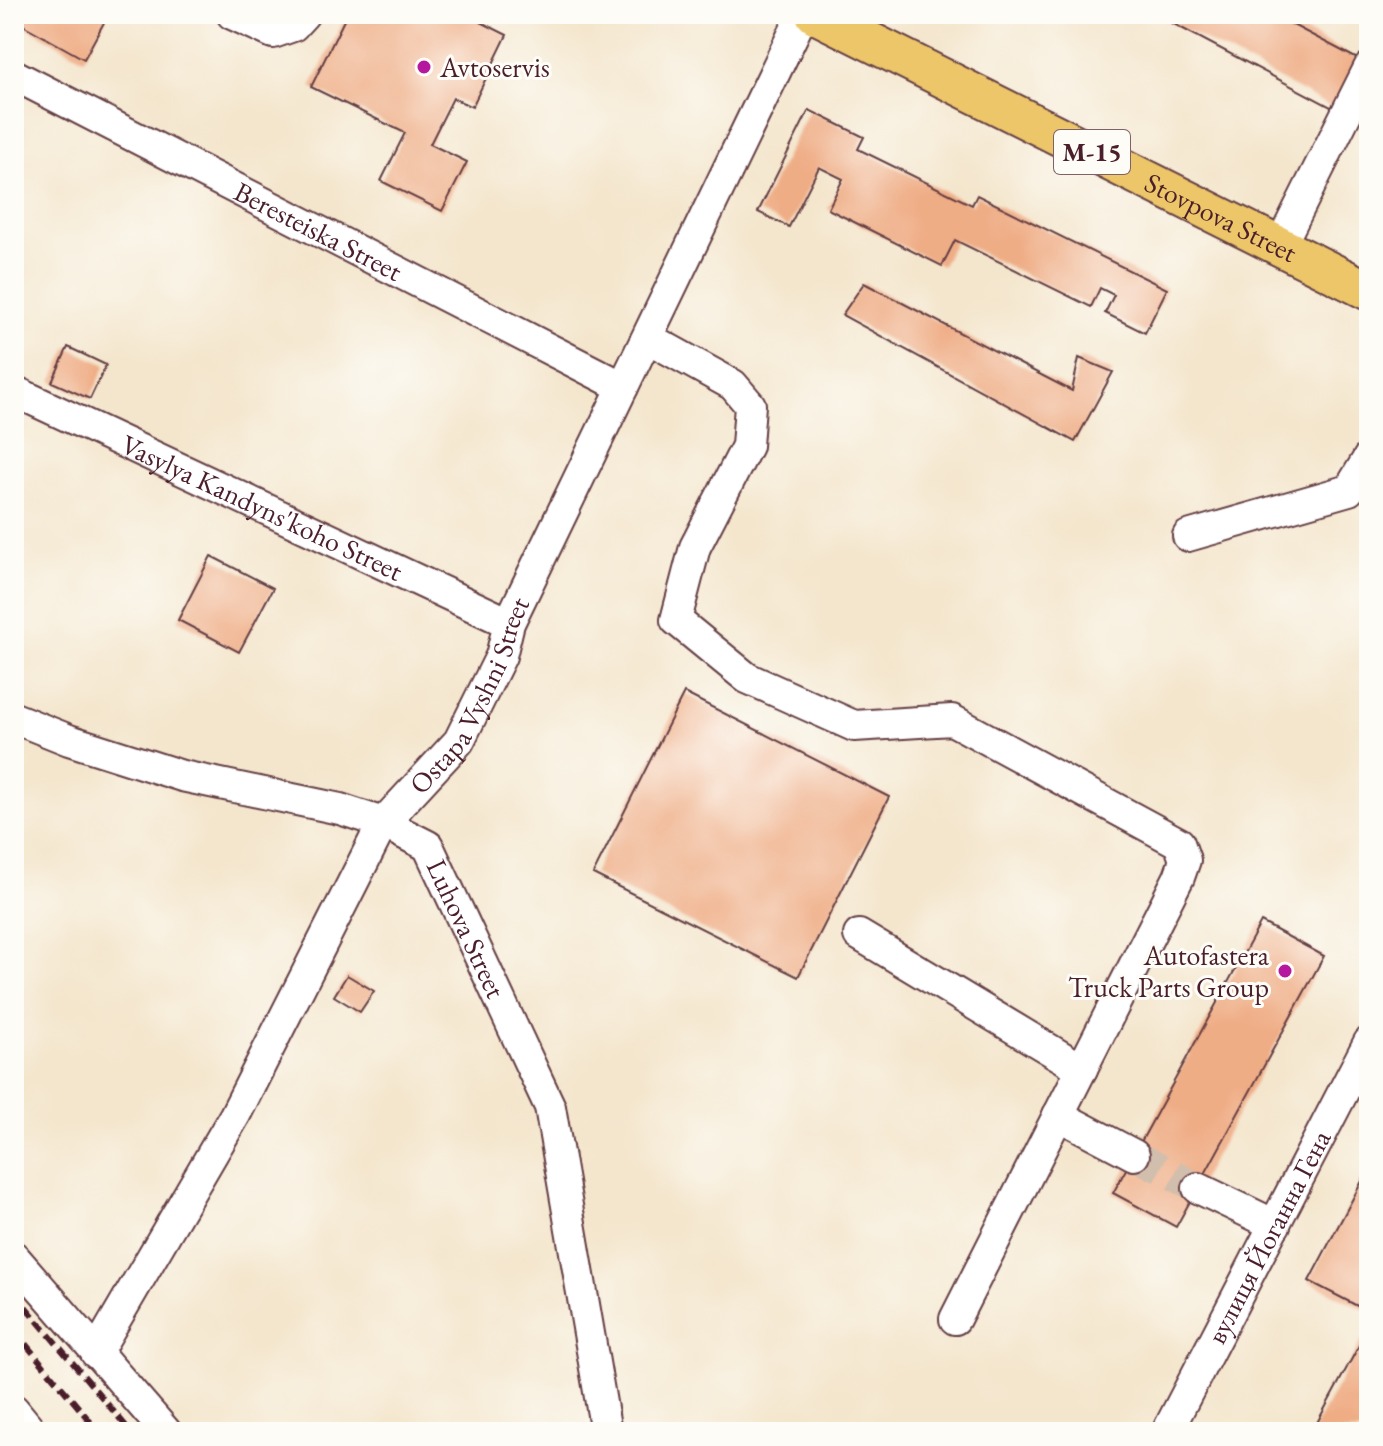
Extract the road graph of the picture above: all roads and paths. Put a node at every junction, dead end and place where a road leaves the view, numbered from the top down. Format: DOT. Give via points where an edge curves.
graph roads {
  1 [pos="232,14"];
  2 [pos="304,14"];
  3 [pos="803,14"];
  4 [pos="815,14"];
  5 [pos="1369,68"];
  6 [pos="14,75"];
  7 [pos="1280,246"];
  8 [pos="1369,291"];
  9 [pos="648,338"];
  10 [pos="623,387"];
  11 [pos="14,391"];
  12 [pos="1369,457"];
  13 [pos="1188,536"];
  14 [pos="509,623"];
  15 [pos="14,718"];
  16 [pos="383,823"];
  17 [pos="859,935"];
  18 [pos="1369,1042"];
  19 [pos="1082,1069"];
  20 [pos="1058,1115"];
  21 [pos="1134,1155"];
  22 [pos="1198,1188"];
  23 [pos="1275,1225"];
  24 [pos="14,1257"];
  25 [pos="955,1319"];
  26 [pos="96,1353"];
  27 [pos="14,1410"];
  28 [pos="32,1432"];
  29 [pos="166,1432"];
  30 [pos="606,1432"];
  31 [pos="1167,1432"];
  1 -- 2 [label="street" via="273,33 293,26"];
  3 -- 9 [label="street, Ostapa Vyshni Street"];
  4 -- 7 [label="main road, Stovpova Street / М-15"];
  5 -- 7 [label="street"];
  6 -- 10 [label="street, Beresteiska Street"];
  7 -- 8 [label="main road, Stovpova Street / М-15"];
  9 -- 10 [label="street, Ostapa Vyshni Street"];
  9 -- 19 [label="street" via="733,385 750,405 747,446 695,547 676,620 747,678 854,726 952,720 1179,843 1185,860 1179,877"];
  10 -- 14 [label="street, Ostapa Vyshni Street"];
  11 -- 14 [label="street, Vasylya Kandyns'koho Street"];
  12 -- 13 [label="street" via="1349,490"];
  14 -- 16 [label="street, Ostapa Vyshni Street" via="501,656 459,741"];
  15 -- 16 [label="street, Luhova Street" via="182,776"];
  16 -- 26 [label="street, Ostapa Vyshni Street" via="235,1115"];
  16 -- 30 [label="street, Luhova Street" via="428,846 550,1107"];
  17 -- 19 [label="street"];
  18 -- 23 [label="street, вулиця Йоганна Гена"];
  19 -- 20 [label="street"];
  20 -- 21 [label="street"];
  20 -- 25 [label="street"];
  22 -- 23 [label="street"];
  23 -- 31 [label="street, вулиця Йоганна Гена"];
  24 -- 26 [label="street"];
  26 -- 29 [label="street"];
  27 -- 28 [label="street"];
}
